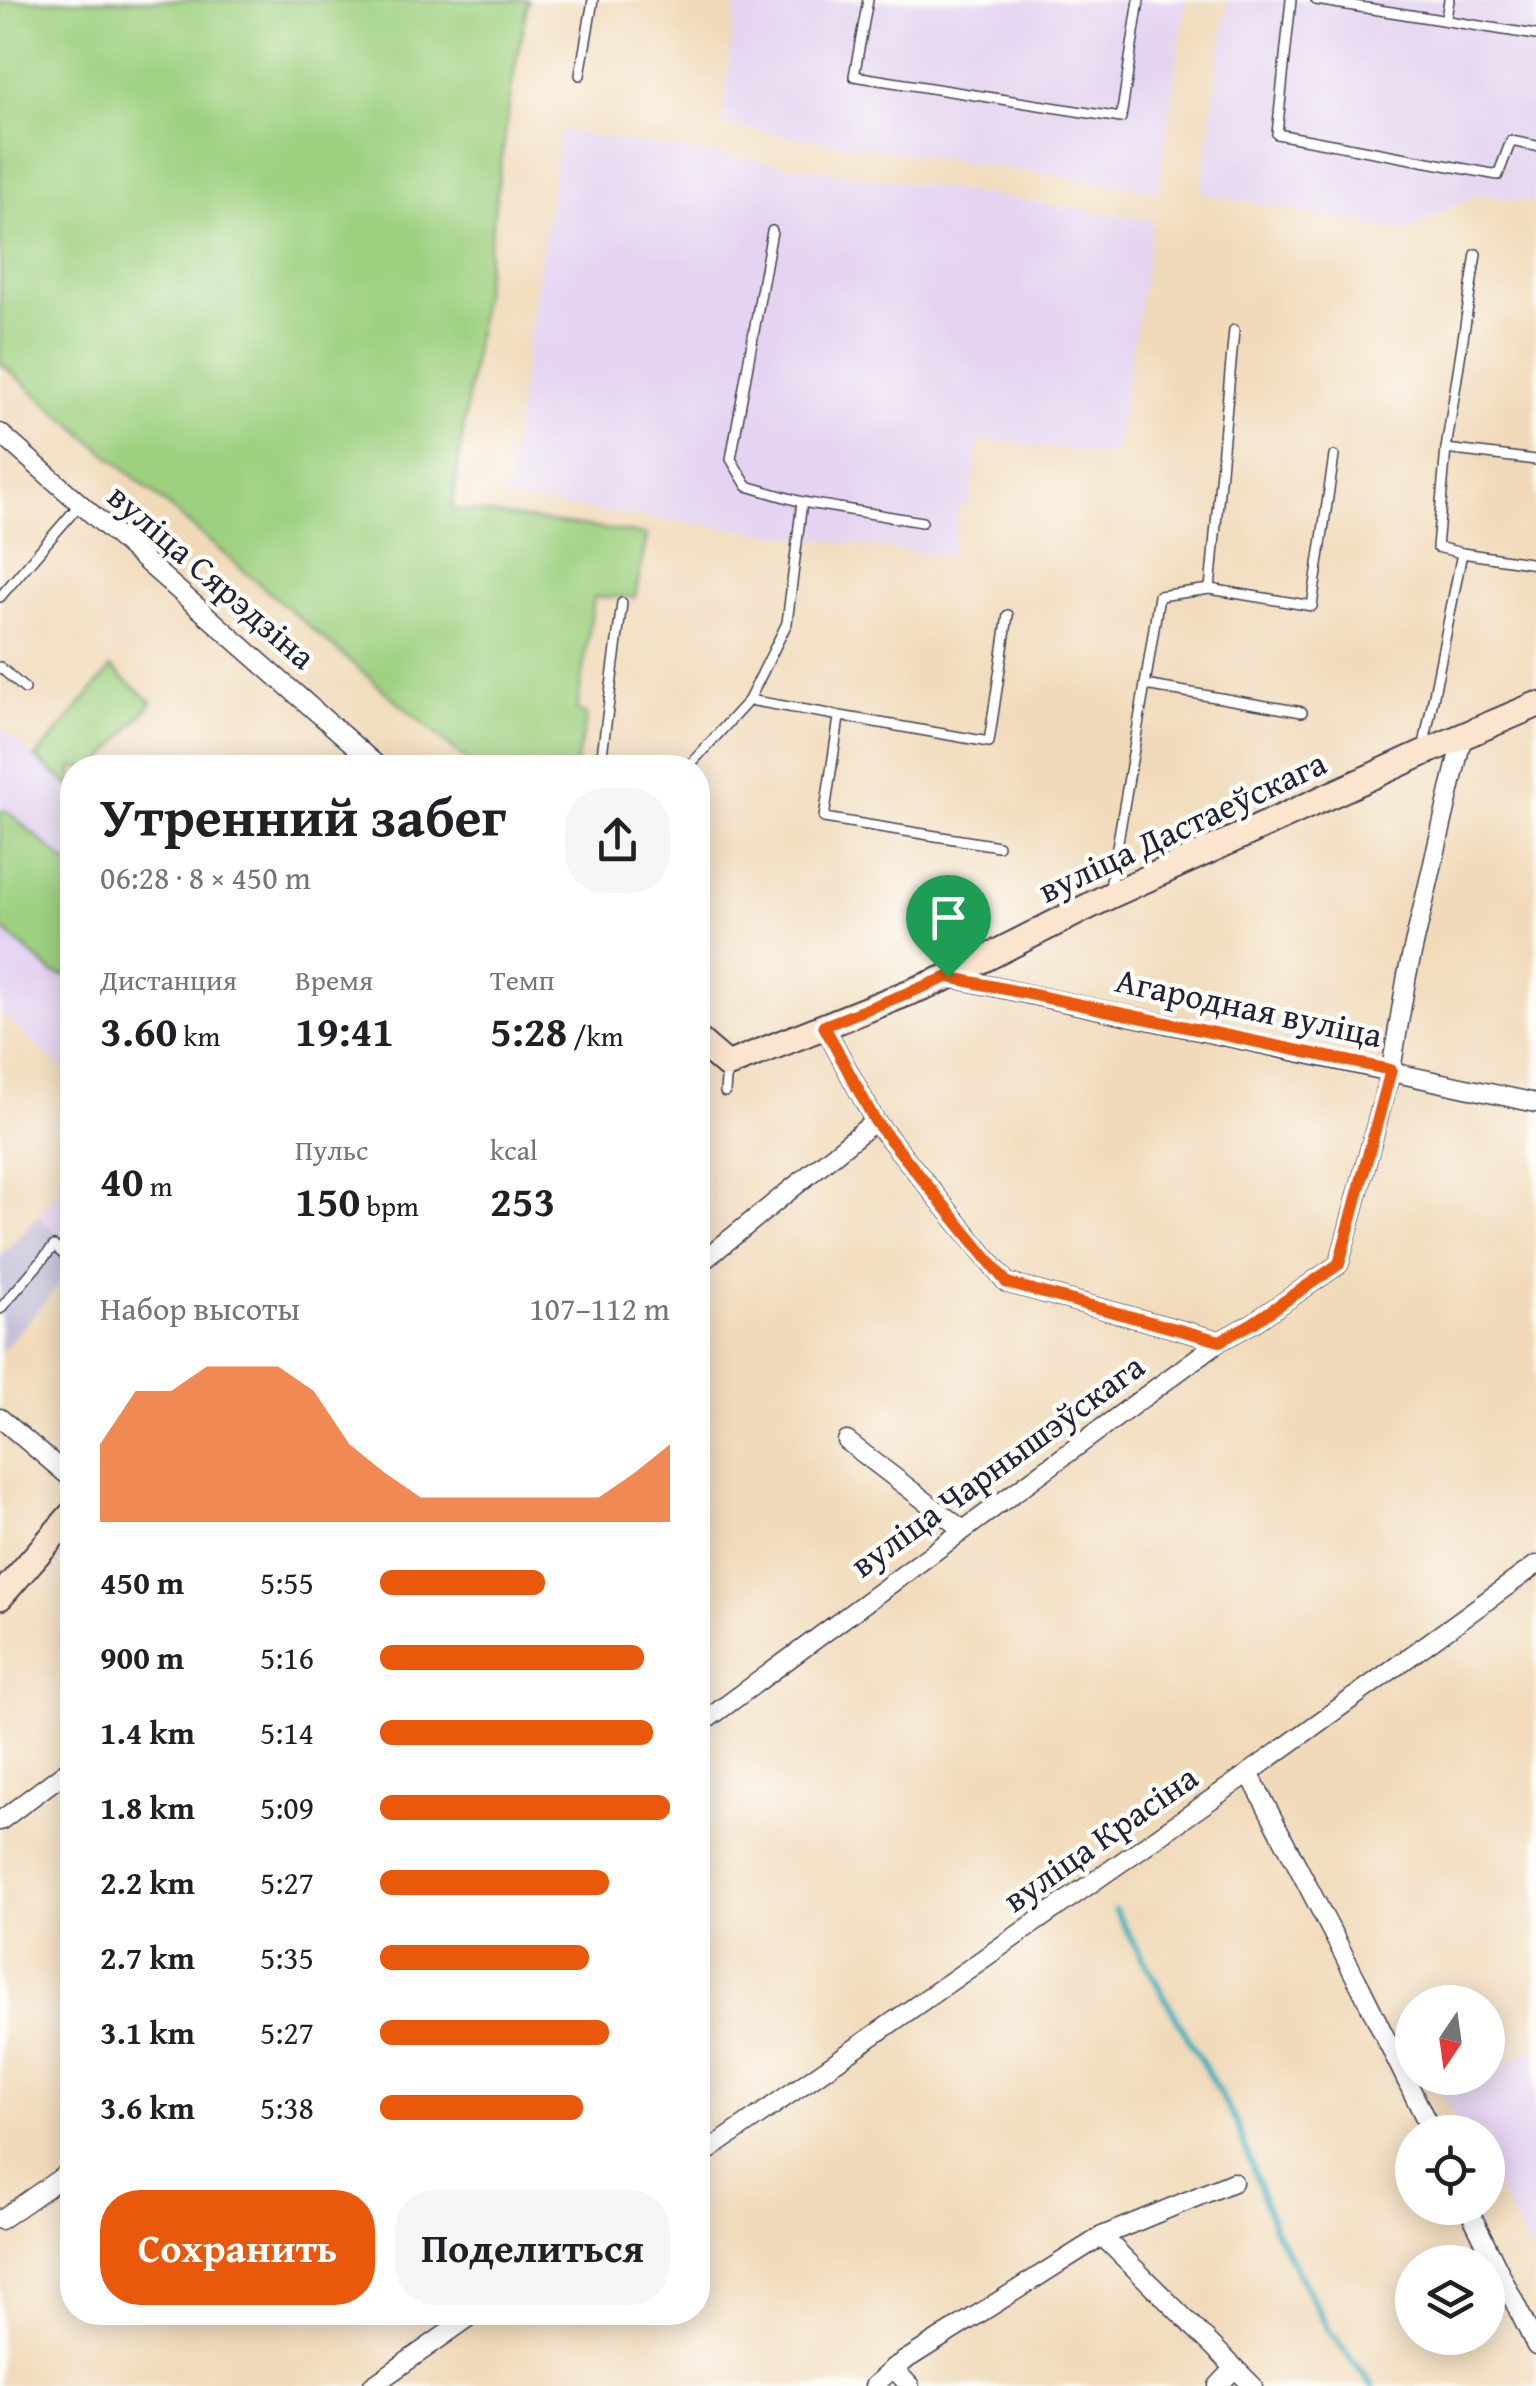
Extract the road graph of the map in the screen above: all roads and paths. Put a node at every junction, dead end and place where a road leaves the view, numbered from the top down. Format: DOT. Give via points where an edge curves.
graph roads {
  1 [pos="592,0"];
  2 [pos="868,0"];
  3 [pos="1140,0"];
  4 [pos="1291,0"];
  5 [pos="1316,0"];
  6 [pos="1449,0"];
  7 [pos="1446,18"];
  8 [pos="1536,35"];
  9 [pos="580,75"];
  10 [pos="1536,146"];
  11 [pos="772,230"];
  12 [pos="1476,254"];
  13 [pos="1234,330"];
  14 [pos="0,434"];
  15 [pos="1446,449"];
  16 [pos="1334,456"];
  17 [pos="1536,460"];
  18 [pos="802,502"];
  19 [pos="80,504"];
  20 [pos="922,522"];
  21 [pos="1462,553"];
  22 [pos="1536,564"];
  23 [pos="1210,588"];
  24 [pos="0,596"];
  25 [pos="622,603"];
  26 [pos="1008,615"];
  27 [pos="0,666"];
  28 [pos="1145,685"];
  29 [pos="25,689"];
  30 [pos="749,700"];
  31 [pos="1536,705"];
  32 [pos="1302,712"];
  33 [pos="840,718"];
  34 [pos="1462,739"];
  35 [pos="1423,753"];
  36 [pos="365,755"];
  37 [pos="599,755"];
  38 [pos="699,755"];
  39 [pos="998,846"];
  40 [pos="1108,896"];
  41 [pos="948,977"];
  42 [pos="824,1026"];
  43 [pos="710,1050"];
  44 [pos="727,1065"];
  45 [pos="1391,1070"];
  46 [pos="725,1092"];
  47 [pos="1536,1103"];
  48 [pos="875,1121"];
  49 [pos="60,1251"];
  50 [pos="710,1255"];
  51 [pos="0,1309"];
  52 [pos="1220,1341"];
  53 [pos="0,1418"];
  54 [pos="848,1441"];
  55 [pos="60,1469"];
  56 [pos="60,1528"];
  57 [pos="963,1530"];
  58 [pos="1536,1565"];
  59 [pos="0,1596"];
  60 [pos="710,1717"];
  61 [pos="1249,1773"];
  62 [pos="60,1775"];
  63 [pos="0,1821"];
  64 [pos="1424,2115"];
  65 [pos="710,2150"];
  66 [pos="60,2178"];
  67 [pos="1233,2182"];
  68 [pos="0,2220"];
  69 [pos="1476,2225"];
  70 [pos="1102,2236"];
  71 [pos="459,2325"];
  72 [pos="1536,2346"];
  73 [pos="893,2368"];
  74 [pos="1234,2369"];
  75 [pos="372,2386"];
  76 [pos="874,2386"];
  77 [pos="910,2386"];
  78 [pos="1218,2386"];
  79 [pos="1253,2386"];
  1 -- 9 [label="lane"];
  2 -- 3 [label="lane" via="854,76 1121,118"];
  4 -- 10 [label="lane" via="1276,134 1498,175 1511,140"];
  5 -- 7 [label="lane"];
  6 -- 7 [label="lane"];
  7 -- 8 [label="lane"];
  11 -- 18 [label="lane" via="731,459 747,486"];
  12 -- 15 [label="lane"];
  13 -- 23 [label="lane"];
  14 -- 19 [label="street, вуліца Сярэдзіна"];
  15 -- 17 [label="lane"];
  15 -- 21 [label="lane" via="1438,546"];
  16 -- 23 [label="lane" via="1312,606"];
  18 -- 20 [label="lane"];
  18 -- 30 [label="lane" via="787,623"];
  19 -- 24 [label="lane"];
  19 -- 36 [label="street, вуліца Сярэдзіна"];
  21 -- 22 [label="lane"];
  21 -- 35 [label="lane"];
  23 -- 28 [label="lane" via="1159,596"];
  25 -- 37 [label="lane"];
  26 -- 33 [label="lane" via="989,742"];
  27 -- 29 [label="lane"];
  28 -- 32 [label="lane"];
  28 -- 40 [label="lane"];
  30 -- 33 [label="lane"];
  30 -- 38 [label="lane"];
  31 -- 34 [label="street, вуліца Дастаеўскага"];
  33 -- 39 [label="lane" via="824,818"];
  34 -- 35 [label="street, вуліца Дастаеўскага"];
  34 -- 45 [label="street"];
  35 -- 40 [label="street, вуліца Дастаеўскага"];
  40 -- 41 [label="street, вуліца Дастаеўскага"];
  41 -- 42 [label="street, вуліца Дастаеўскага"];
  41 -- 45 [label="street, Агародная вуліца"];
  42 -- 44 [label="street, вуліца Дастаеўскага"];
  42 -- 48 [label="street"];
  43 -- 44 [label="street"];
  44 -- 46 [label="lane"];
  45 -- 47 [label="street, Агародная вуліца"];
  45 -- 52 [label="street, вуліца Чарнышэўскага" via="1339,1264"];
  48 -- 50 [label="street"];
  48 -- 52 [label="street" via="1007,1283"];
  49 -- 51 [label="lane" via="54,1246"];
  52 -- 57 [label="street, вуліца Чарнышэўскага"];
  53 -- 55 [label="street"];
  54 -- 57 [label="street"];
  56 -- 59 [label="street"];
  57 -- 60 [label="street, вуліца Чарнышэўскага"];
  58 -- 61 [label="street, вуліца Красіна"];
  61 -- 64 [label="street"];
  61 -- 65 [label="street, вуліца Красіна"];
  62 -- 63 [label="street"];
  66 -- 68 [label="street"];
  67 -- 70 [label="street"];
  69 -- 72 [label="street"];
  70 -- 73 [label="street"];
  70 -- 74 [label="street"];
  71 -- 75 [label="street"];
  73 -- 76 [label="street"];
  73 -- 77 [label="street"];
  74 -- 78 [label="street"];
  74 -- 79 [label="street"];
}
